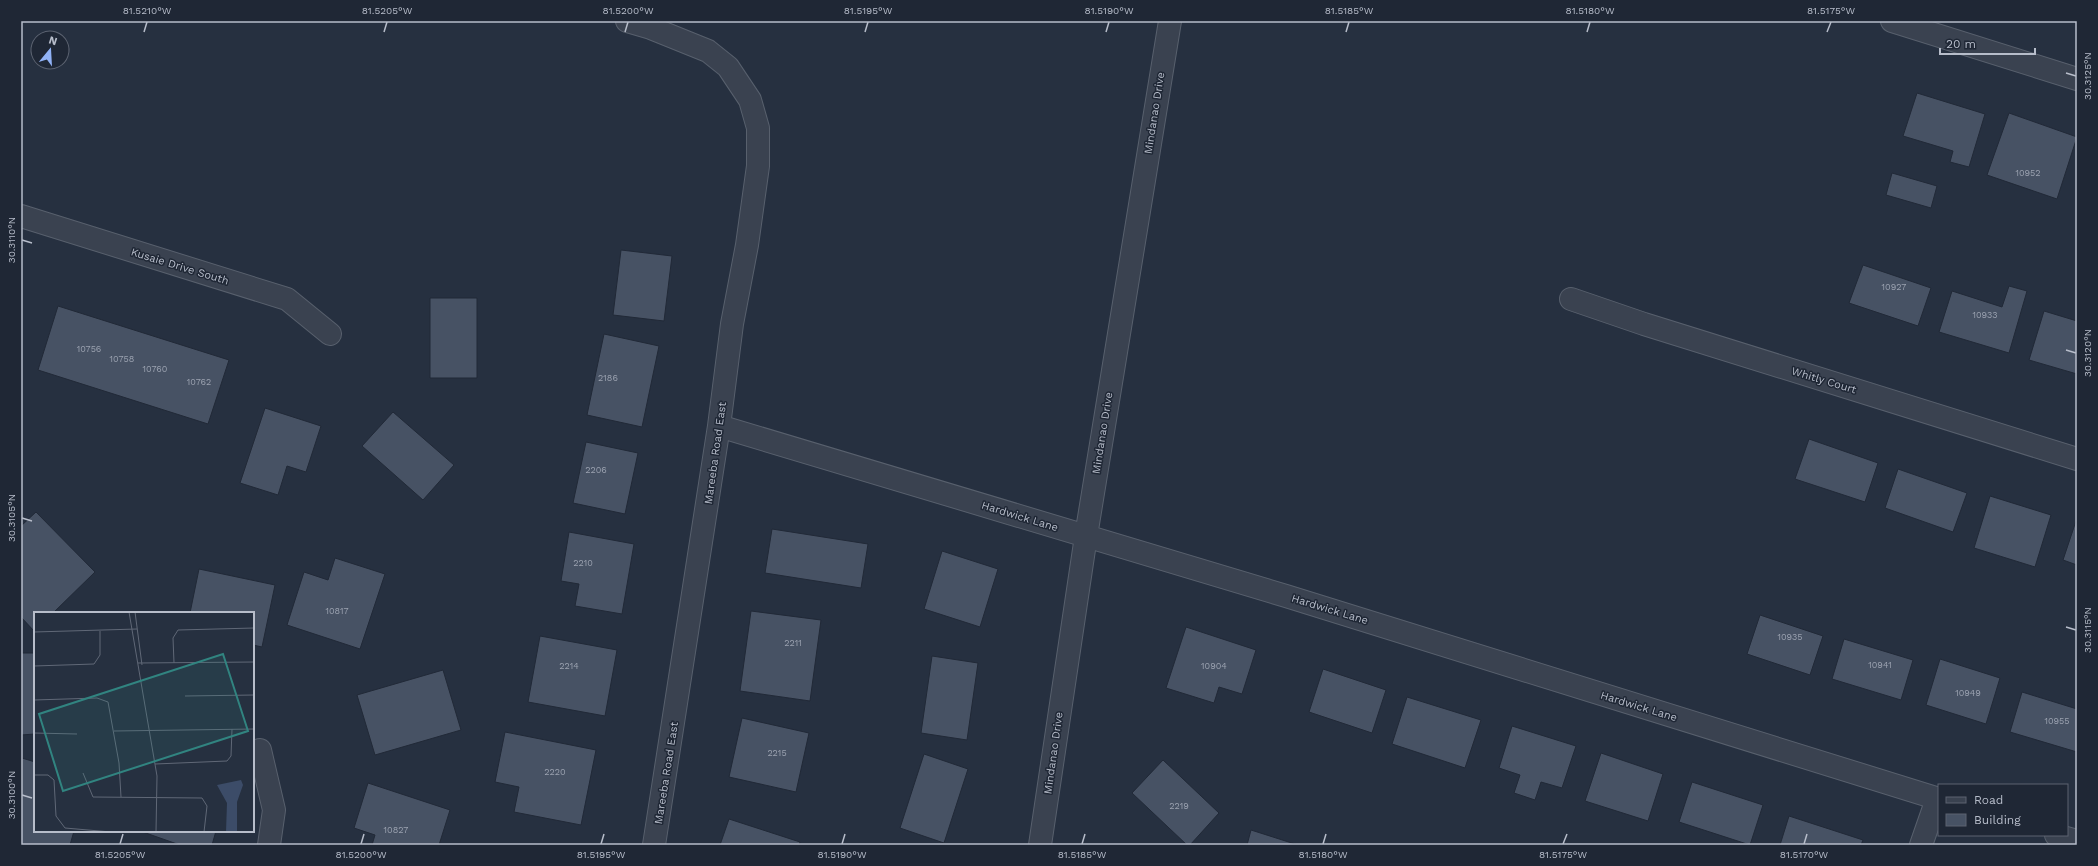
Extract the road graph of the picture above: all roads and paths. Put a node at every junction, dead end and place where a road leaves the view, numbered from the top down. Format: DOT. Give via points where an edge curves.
graph roads {
  1 [pos="627,21"];
  2 [pos="1170,21"];
  3 [pos="1892,21"];
  4 [pos="2077,79"];
  5 [pos="21,216"];
  6 [pos="1571,299"];
  7 [pos="330,334"];
  8 [pos="719,426"];
  9 [pos="2077,459"];
  10 [pos="1086,536"];
  11 [pos="260,750"];
  12 [pos="1938,799"];
  13 [pos="2059,836"];
  14 [pos="2077,842"];
  15 [pos="269,845"];
  16 [pos="654,845"];
  17 [pos="1040,845"];
  18 [pos="1921,845"];
  1 -- 8 [label="street, Mareeba Road East" via="708,51 728,67 750,100 758,128 758,166 732,324"];
  2 -- 10 [label="street, Mindanao Drive"];
  3 -- 4 [label="street"];
  5 -- 7 [label="street, Kusaie Drive South" via="287,299"];
  6 -- 9 [label="street, Whitly Court"];
  8 -- 10 [label="street, Hardwick Lane"];
  8 -- 16 [label="street, Mareeba Road East"];
  10 -- 12 [label="street, Hardwick Lane" via="1294,598"];
  10 -- 17 [label="street, Mindanao Drive"];
  11 -- 15 [label="street" via="274,810"];
  12 -- 18 [label="street"];
  13 -- 14 [label="street"];
}
